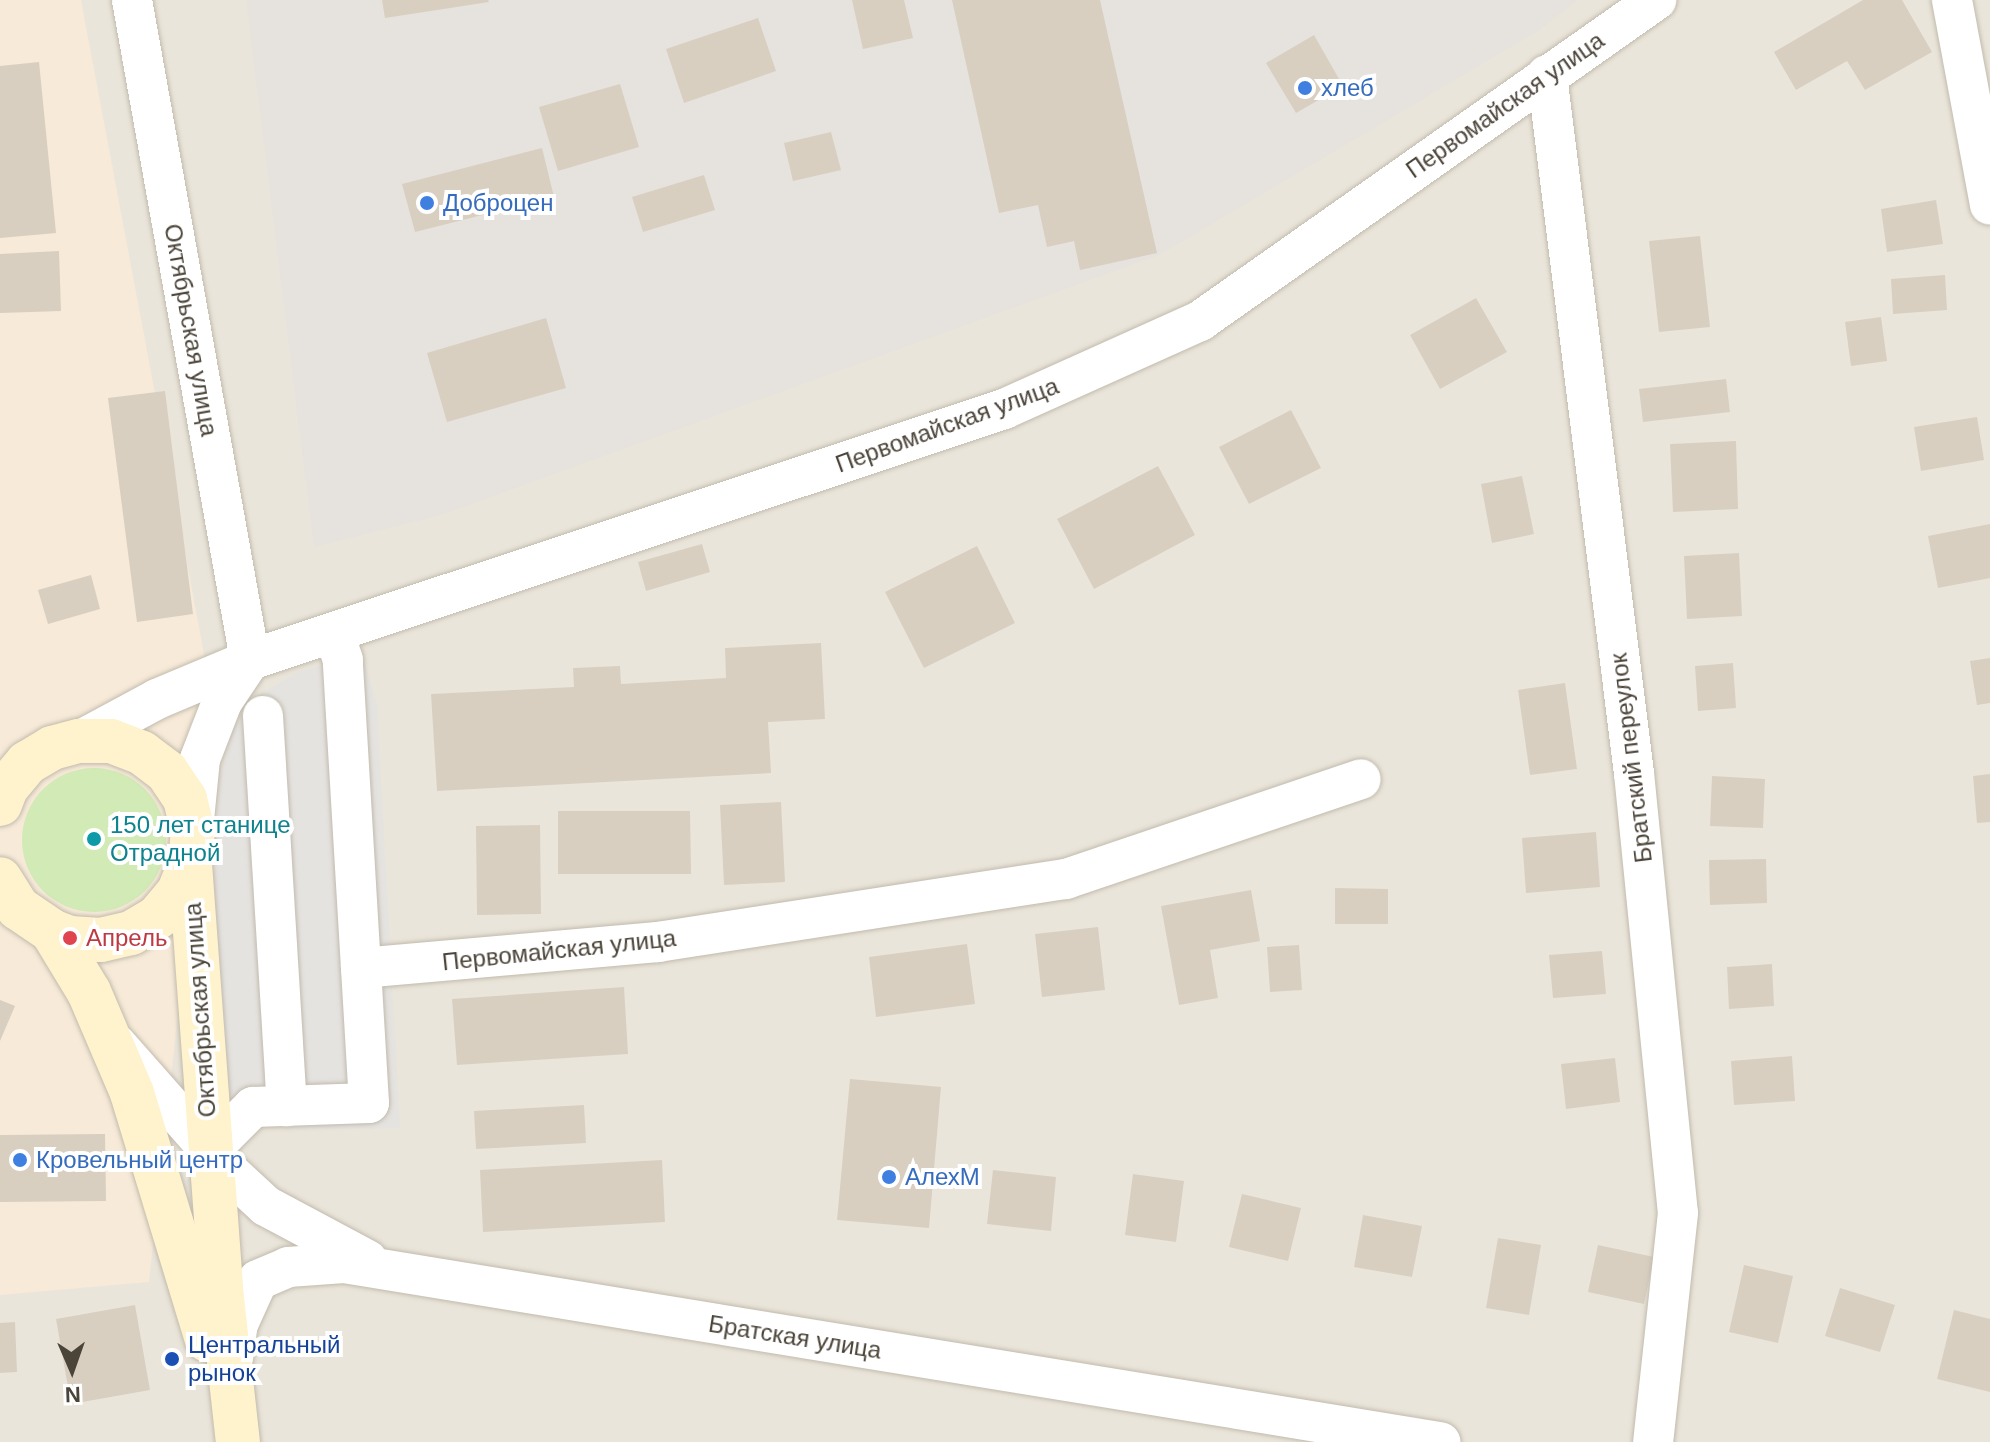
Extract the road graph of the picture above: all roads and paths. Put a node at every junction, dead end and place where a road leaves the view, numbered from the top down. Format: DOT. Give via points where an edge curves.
graph roads {
  1 [pos="132,0"];
  2 [pos="1656,0"];
  3 [pos="1952,0"];
  4 [pos="1547,75"];
  5 [pos="1990,205"];
  6 [pos="334,634"];
  7 [pos="250,660"];
  8 [pos="263,716"];
  9 [pos="66,744"];
  10 [pos="0,757"];
  11 [pos="1361,779"];
  12 [pos="0,804"];
  13 [pos="192,847"];
  14 [pos="3,890"];
  15 [pos="52,931"];
  16 [pos="361,968"];
  17 [pos="108,1035"];
  18 [pos="287,1106"];
  19 [pos="210,1150"];
  20 [pos="388,1270"];
  21 [pos="231,1382"];
  22 [pos="238,1442"];
  23 [pos="1440,1442"];
  24 [pos="1653,1442"];
  1 -- 7 [label="street, Октябрьская улица"];
  2 -- 4 [label="street, Первомайская улица"];
  3 -- 5 [label="street"];
  4 -- 6 [label="street, Первомайская улица" via="1200,321 1004,409"];
  4 -- 24 [label="street, Братский переулок" via="1634,773 1678,1213"];
  6 -- 7 [label="street, Первомайская улица"];
  6 -- 16 [label="street" via="343,660"];
  7 -- 9 [label="street, Первомайская улица"];
  7 -- 13 [label="street" via="222,702 200,759"];
  8 -- 18 [label="street"];
  9 -- 10 [label="street"];
  9 -- 12 [label="street" via="27,763"];
  9 -- 13 [label="street" via="111,741 142,753 167,772 185,799"];
  11 -- 16 [label="street, Первомайская улица" via="1066,879 658,942"];
  13 -- 15 [label="street" via="178,893 158,917 131,933 101,940"];
  13 -- 19 [label="street, Октябрьская улица"];
  14 -- 15 [label="street" via="18,908"];
  15 -- 17 [label="street"];
  16 -- 18 [label="street" via="369,1103"];
  17 -- 19 [label="street"];
  17 -- 22 [label="street" via="163,1188"];
  18 -- 19 [label="street" via="253,1107"];
  19 -- 20 [label="street" via="266,1206"];
  19 -- 21 [label="street, Октябрьская улица"];
  20 -- 21 [label="street, Братская улица" via="327,1263 267,1273 250,1291 238,1324"];
  20 -- 23 [label="street, Братская улица"];
  21 -- 22 [label="street, Октябрьская улица"];
}
